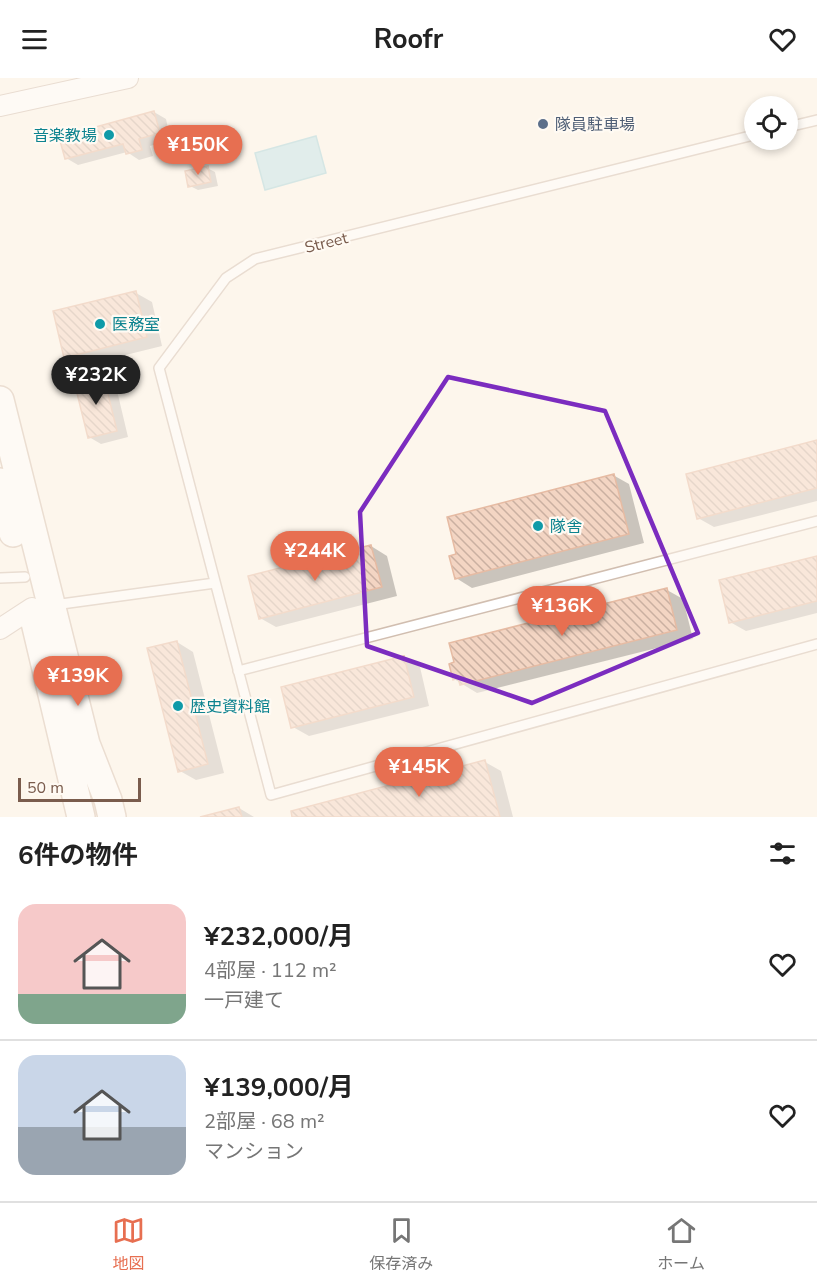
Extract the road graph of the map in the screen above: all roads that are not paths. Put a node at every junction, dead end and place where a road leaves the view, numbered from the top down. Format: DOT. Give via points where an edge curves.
graph roads {
  1 [pos="128,78"];
  2 [pos="0,106"];
  3 [pos="817,120"];
  4 [pos="798,125"];
  5 [pos="744,137"];
  6 [pos="0,400"];
  7 [pos="0,482"];
  8 [pos="817,521"];
  9 [pos="13,578"];
  10 [pos="215,583"];
  11 [pos="40,607"];
  12 [pos="0,629"];
  13 [pos="817,644"];
  14 [pos="238,671"];
  15 [pos="81,817"];
  16 [pos="112,817"];
  1 -- 2 [label="street"];
  3 -- 4 [label="lane"];
  5 -- 10 [label="lane, Street" via="255,259 226,278 159,368"];
  6 -- 11 [label="street"];
  7 -- 9 [label="street"];
  8 -- 14 [label="lane"];
  9 -- 11 [label="street"];
  10 -- 11 [label="lane"];
  10 -- 14 [label="lane"];
  11 -- 12 [label="street"];
  11 -- 15 [label="street"];
  11 -- 16 [label="street"];
  13 -- 14 [label="lane" via="271,795"];
}
